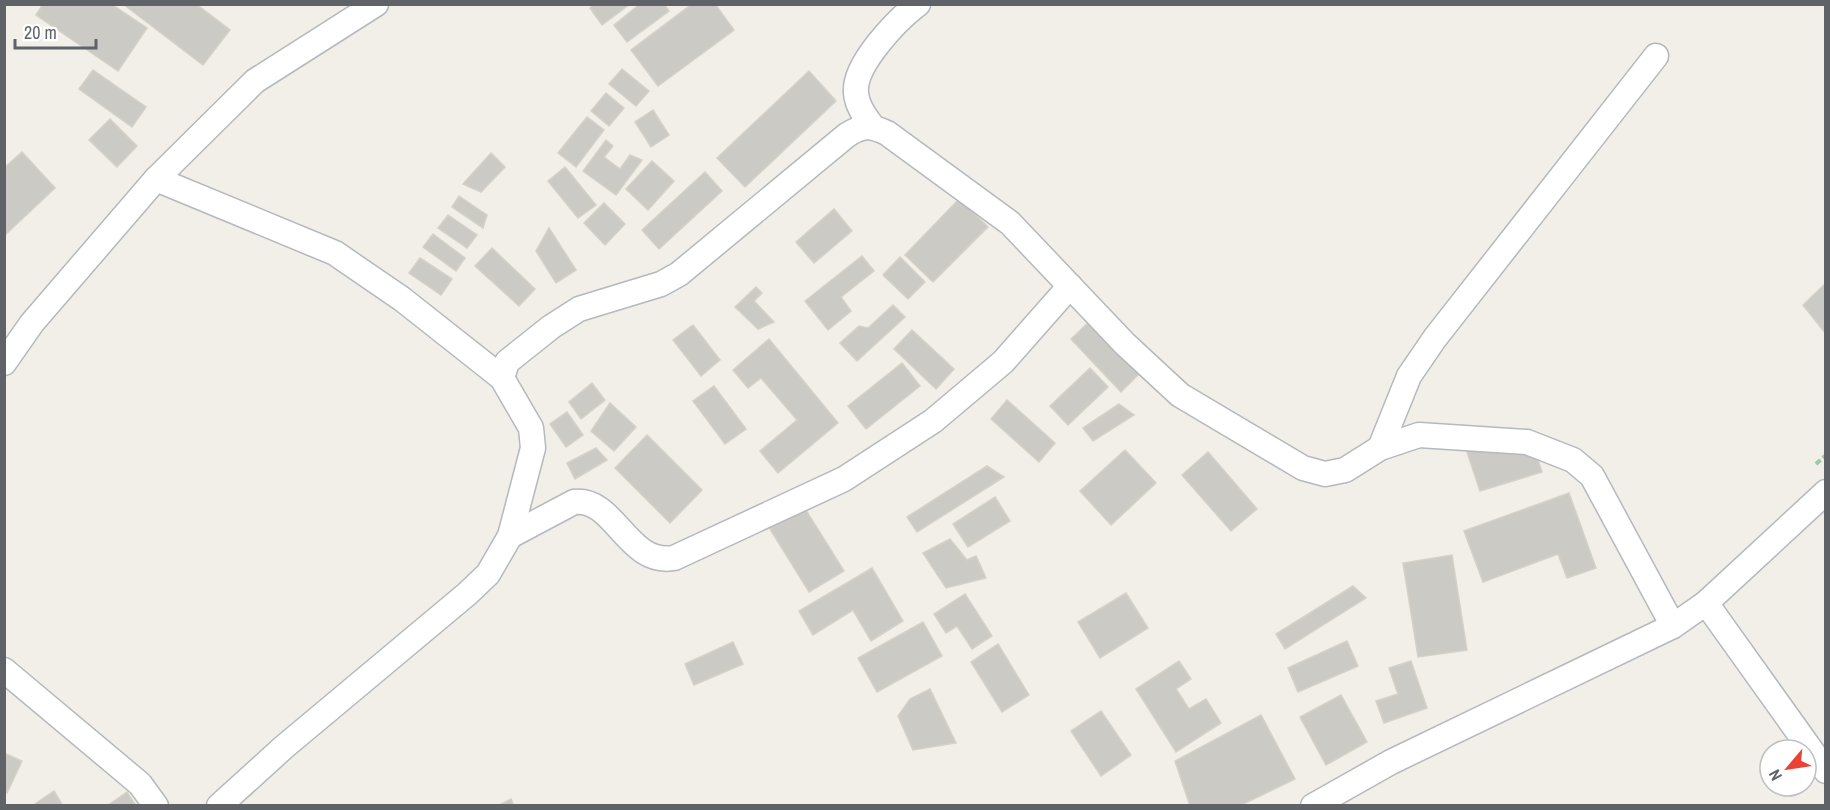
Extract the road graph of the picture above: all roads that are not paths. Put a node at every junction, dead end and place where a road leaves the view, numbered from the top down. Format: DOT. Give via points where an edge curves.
graph roads {
  1 [pos="376,4"];
  2 [pos="918,4"];
  3 [pos="1656,56"];
  4 [pos="872,126"];
  5 [pos="156,179"];
  6 [pos="1070,286"];
  7 [pos="4,363"];
  8 [pos="502,378"];
  9 [pos="1380,448"];
  10 [pos="1826,492"];
  11 [pos="510,536"];
  12 [pos="1706,603"];
  13 [pos="1673,626"];
  14 [pos="4,670"];
  15 [pos="1826,771"];
  16 [pos="156,806"];
  17 [pos="219,806"];
  18 [pos="1313,806"];
  1 -- 5 [label="street" via="255,81"];
  2 -- 4 [label="street" via="882,39 858,75 858,103"];
  3 -- 9 [label="street" via="1435,338 1409,376"];
  4 -- 6 [label="street" via="1010,223"];
  4 -- 8 [label="street" via="861,126 847,135 679,274 661,284 579,309 551,327 507,362"];
  5 -- 7 [label="street" via="32,323"];
  5 -- 8 [label="street" via="335,253 402,299"];
  6 -- 9 [label="street" via="1180,395 1303,468 1325,474 1345,470"];
  6 -- 11 [label="street" via="1003,362 933,421 844,479 674,558 654,558 638,548 601,511 582,501 573,502"];
  8 -- 11 [label="street" via="531,428 533,448"];
  9 -- 13 [label="street" via="1419,435 1464,436 1527,442 1573,460 1592,476"];
  10 -- 12 [label="street"];
  11 -- 17 [label="street" via="488,574 467,594"];
  12 -- 13 [label="street"];
  12 -- 15 [label="street"];
  13 -- 18 [label="street" via="1391,762"];
  14 -- 16 [label="street" via="140,784"];
}
